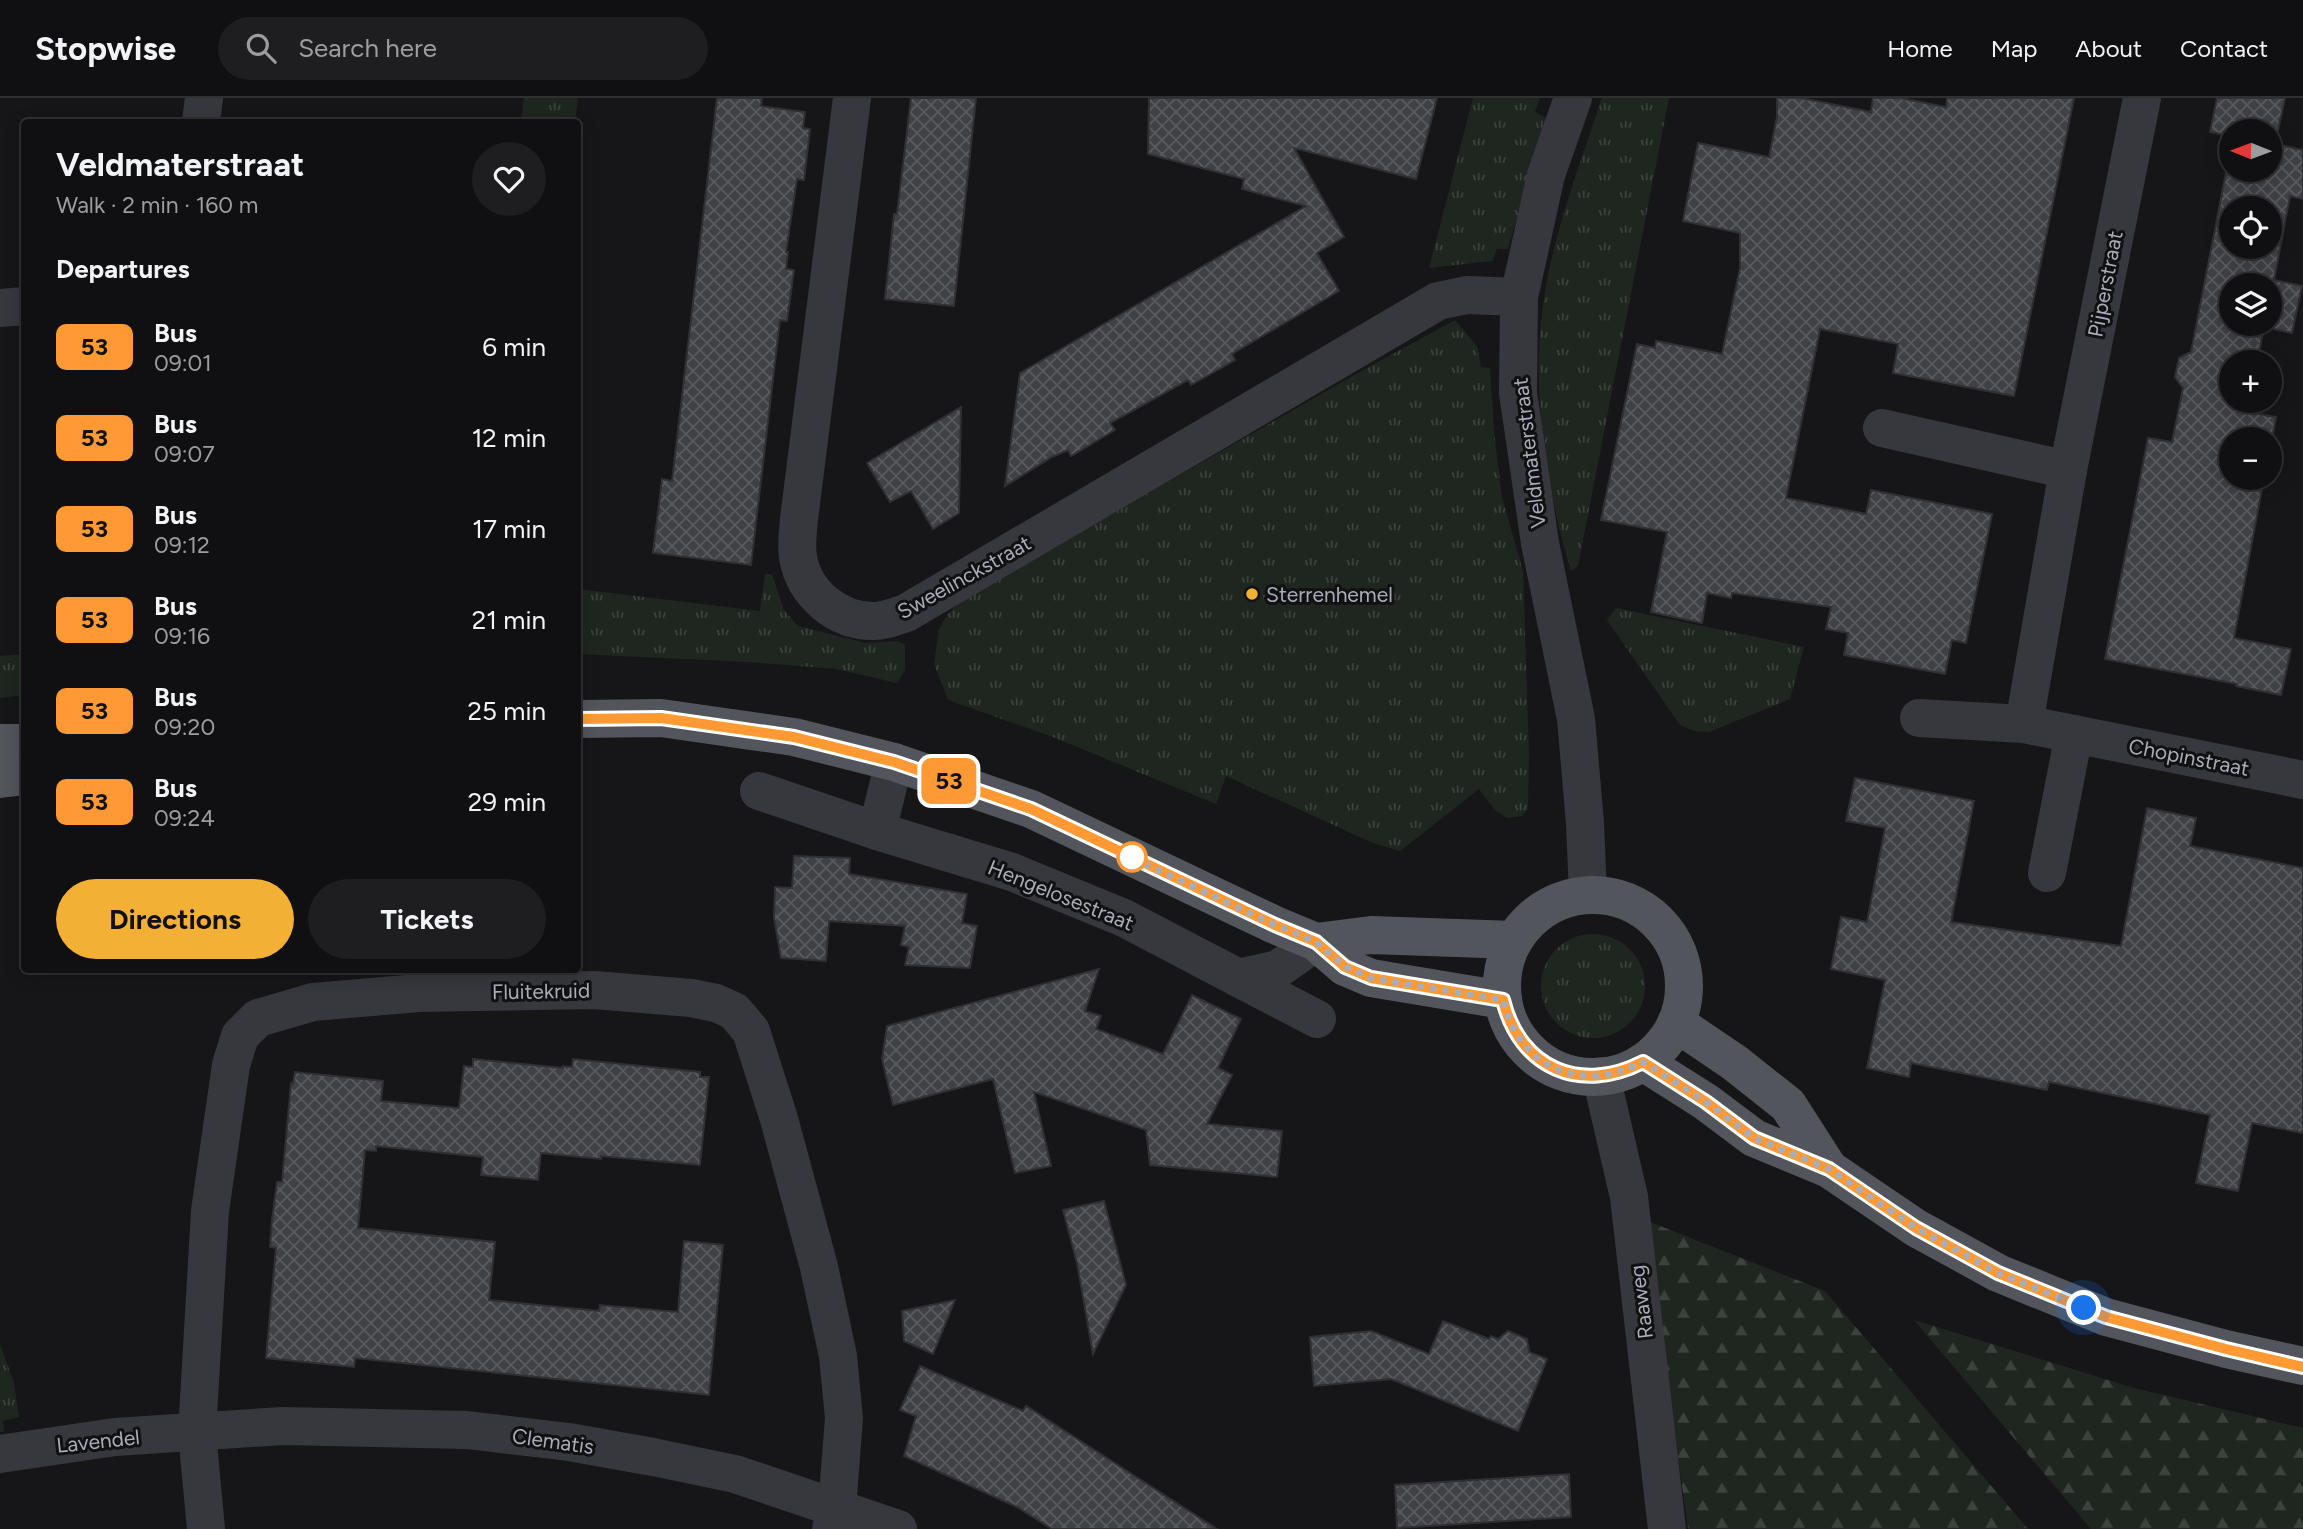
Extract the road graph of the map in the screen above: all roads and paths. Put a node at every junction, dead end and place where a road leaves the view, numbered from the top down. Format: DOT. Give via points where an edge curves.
graph roads {
  1 [pos="204,98"];
  2 [pos="852,98"];
  3 [pos="1573,98"];
  4 [pos="2142,98"];
  5 [pos="201,119"];
  6 [pos="1519,297"];
  7 [pos="21,306"];
  8 [pos="0,309"];
  9 [pos="1882,428"];
  10 [pos="2068,470"];
  11 [pos="1919,718"];
  12 [pos="581,719"];
  13 [pos="2024,724"];
  14 [pos="2074,734"];
  15 [pos="0,743"];
  16 [pos="21,743"];
  17 [pos="894,762"];
  18 [pos="21,776"];
  19 [pos="0,779"];
  20 [pos="2303,780"];
  21 [pos="759,791"];
  22 [pos="877,831"];
  23 [pos="2047,873"];
  24 [pos="1588,895"];
  25 [pos="1514,940"];
  26 [pos="1316,942"];
  27 [pos="1238,978"];
  28 [pos="1503,1000"];
  29 [pos="1317,1019"];
  30 [pos="1676,1023"];
  31 [pos="1643,1062"];
  32 [pos="1601,1076"];
  33 [pos="1829,1169"];
  34 [pos="2303,1366"];
  35 [pos="198,1433"];
  36 [pos="0,1454"];
  37 [pos="834,1519"];
  38 [pos="206,1529"];
  39 [pos="898,1529"];
  40 [pos="1667,1529"];
  1 -- 5 [label="street"];
  2 -- 6 [label="street, Sweelinckstraat" via="798,557 811,589 826,606 853,618 876,622 906,613 1438,301 1466,295"];
  3 -- 6 [label="street, Veldmaterstraat" via="1546,175"];
  4 -- 10 [label="street, Pijperstraat"];
  6 -- 24 [label="street, Veldmaterstraat" via="1518,393 1540,543 1576,719"];
  7 -- 8 [label="street"];
  9 -- 10 [label="street"];
  10 -- 13 [label="street, Pijperstraat"];
  11 -- 13 [label="street, Chopinstraat"];
  12 -- 17 [label="main road" via="661,718 794,737"];
  13 -- 14 [label="street, Chopinstraat"];
  14 -- 20 [label="street, Chopinstraat"];
  14 -- 23 [label="street"];
  15 -- 16 [label="main road"];
  17 -- 22 [label="street"];
  17 -- 26 [label="main road" via="1031,809"];
  18 -- 19 [label="main road"];
  21 -- 22 [label="street, Hengelosestraat"];
  22 -- 27 [label="street, Hengelosestraat" via="1012,872 1124,918"];
  24 -- 25 [label="main road" via="1545,908"];
  24 -- 30 [label="main road" via="1637,906 1673,941 1684,990"];
  25 -- 26 [label="main road" via="1371,935"];
  25 -- 28 [label="main road" via="1504,970"];
  26 -- 27 [label="street" via="1278,969"];
  26 -- 28 [label="main road" via="1345,967 1371,978"];
  27 -- 29 [label="street, Hengelosestraat"];
  28 -- 32 [label="main road" via="1513,1029 1531,1053 1557,1069"];
  30 -- 31 [label="main road" via="1657,1051"];
  30 -- 33 [label="main road" via="1788,1105"];
  31 -- 32 [label="main road"];
  31 -- 33 [label="main road" via="1754,1138"];
  32 -- 40 [label="street, Raaweg" via="1629,1196"];
  33 -- 34 [label="main road" via="1916,1228 1998,1273 2106,1317"];
  35 -- 36 [label="street, Lavendel" via="115,1437"];
  35 -- 37 [label="street, Clematis" via="284,1426 467,1430 569,1443 735,1474"];
  35 -- 37 [label="street, Fluitekruid" via="210,1211 231,1065 240,1036 258,1018 313,1002 419,993 594,990 691,998 734,1012 751,1031 779,1119 838,1356 844,1418"];
  35 -- 38 [label="street, Fluitekruid"];
  37 -- 39 [label="street, Clematis"];
}
